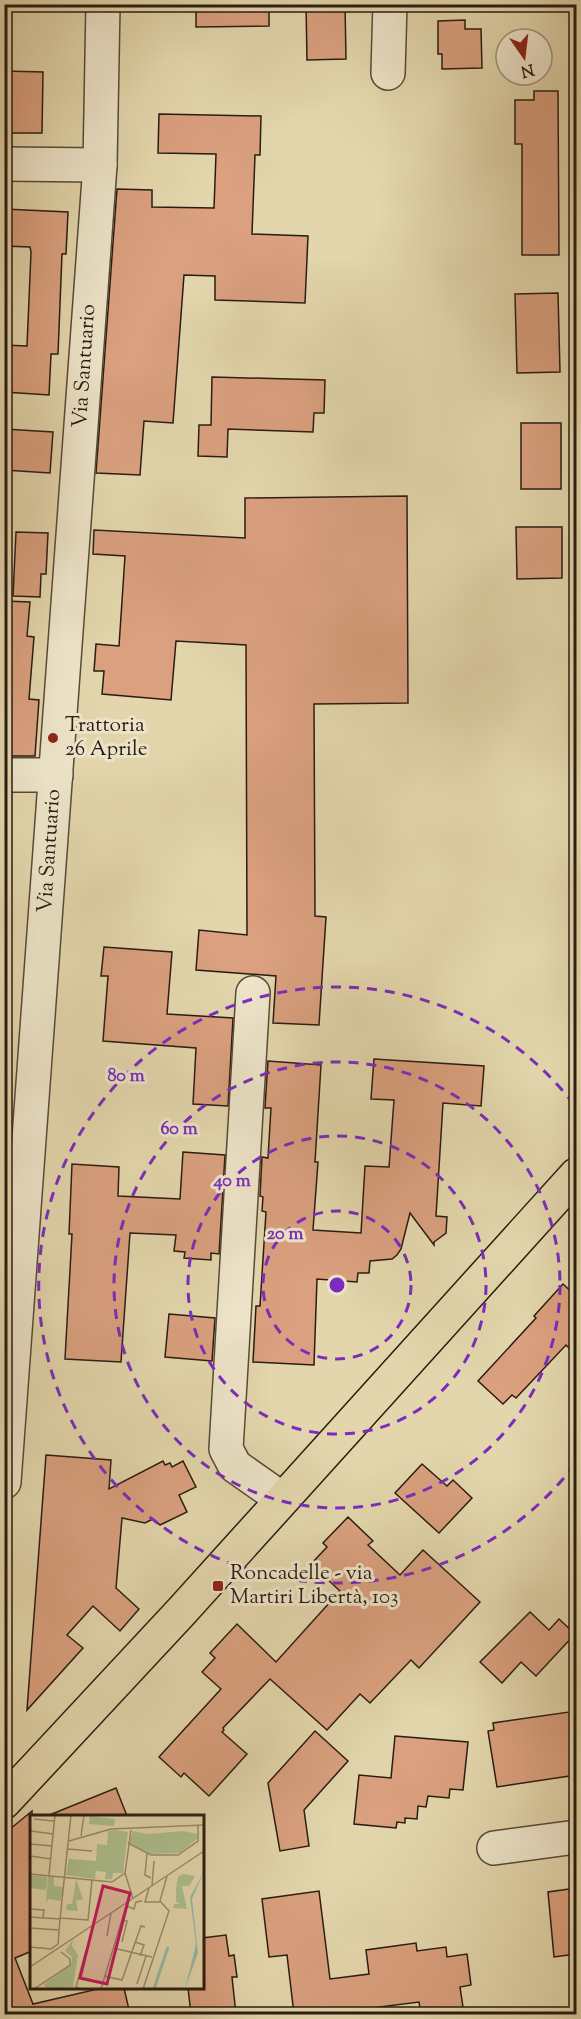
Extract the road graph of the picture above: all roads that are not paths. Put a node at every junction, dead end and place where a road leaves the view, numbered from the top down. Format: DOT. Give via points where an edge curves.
graph roads {
  1 [pos="103,4"];
  2 [pos="390,4"];
  3 [pos="388,73"];
  4 [pos="4,164"];
  5 [pos="100,165"];
  6 [pos="4,775"];
  7 [pos="56,775"];
  8 [pos="253,993"];
  9 [pos="576,1175"];
  10 [pos="7,1418"];
  11 [pos="4,1482"];
  12 [pos="282,1499"];
  13 [pos="4,1802"];
  14 [pos="576,1837"];
  15 [pos="495,1848"];
  1 -- 5 [label="street, Via Santuario"];
  2 -- 3 [label="street"];
  4 -- 5 [label="street"];
  5 -- 7 [label="street, Via Santuario"];
  6 -- 7 [label="street"];
  7 -- 10 [label="street, Via Santuario"];
  8 -- 12 [label="street" via="226,1449 235,1466"];
  9 -- 12 [label="main road"];
  10 -- 11 [label="street, Via Santuario"];
  12 -- 13 [label="main road"];
  14 -- 15 [label="street"];
}
